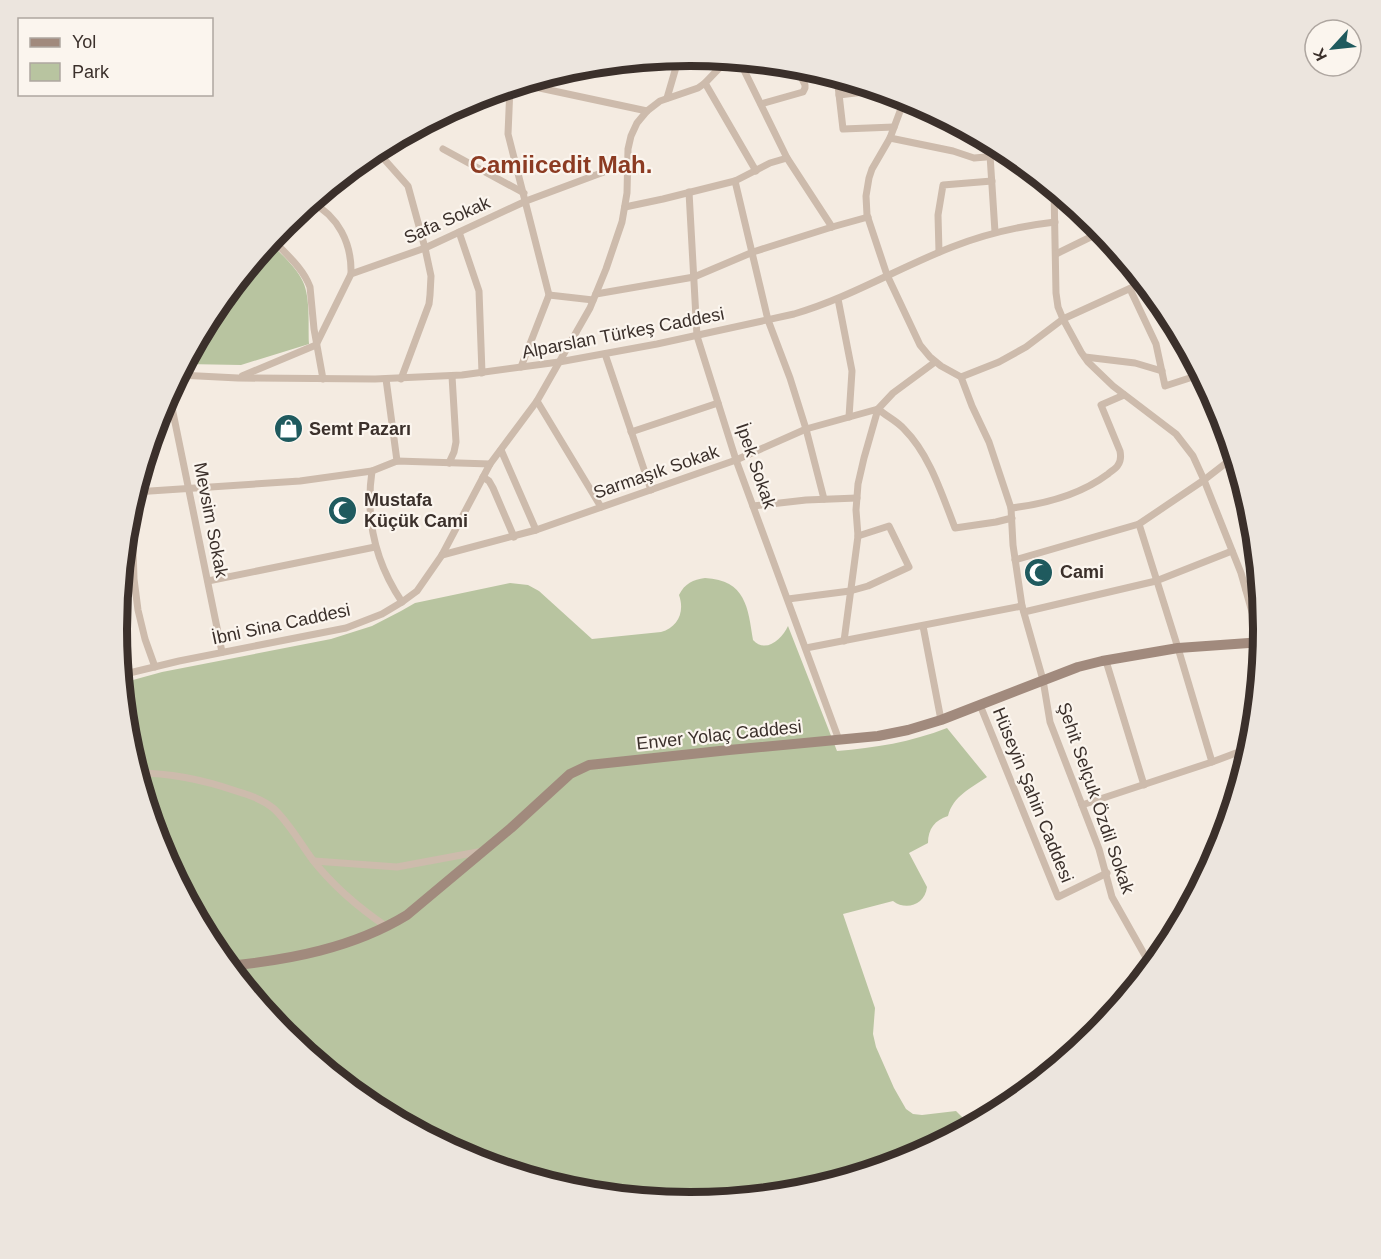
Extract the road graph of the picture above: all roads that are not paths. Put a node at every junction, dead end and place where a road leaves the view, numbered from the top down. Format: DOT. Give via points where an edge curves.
graph roads {
  1 [pos="676,66"];
  2 [pos="721,67"];
  3 [pos="743,69"];
  4 [pos="801,77"];
  5 [pos="705,83"];
  6 [pos="838,86"];
  7 [pos="537,87"];
  8 [pos="860,92"];
  9 [pos="839,95"];
  10 [pos="510,96"];
  11 [pos="667,98"];
  12 [pos="761,104"];
  13 [pos="901,107"];
  14 [pos="647,111"];
  15 [pos="894,127"];
  16 [pos="890,138"];
  17 [pos="443,149"];
  18 [pos="990,155"];
  19 [pos="383,157"];
  20 [pos="787,158"];
  21 [pos="628,163"];
  22 [pos="756,171"];
  23 [pos="735,181"];
  24 [pos="992,181"];
  25 [pos="689,192"];
  26 [pos="525,197"];
  27 [pos="1054,199"];
  28 [pos="318,207"];
  29 [pos="625,207"];
  30 [pos="868,217"];
  31 [pos="1055,222"];
  32 [pos="832,227"];
  33 [pos="459,232"];
  34 [pos="995,232"];
  35 [pos="1093,235"];
  36 [pos="278,246"];
  37 [pos="425,248"];
  38 [pos="753,252"];
  39 [pos="939,252"];
  40 [pos="1056,254"];
  41 [pos="351,274"];
  42 [pos="887,275"];
  43 [pos="694,277"];
  44 [pos="1137,285"];
  45 [pos="1130,289"];
  46 [pos="549,295"];
  47 [pos="594,297"];
  48 [pos="838,299"];
  49 [pos="768,320"];
  50 [pos="1063,320"];
  51 [pos="697,336"];
  52 [pos="316,345"];
  53 [pos="605,354"];
  54 [pos="1085,357"];
  55 [pos="559,362"];
  56 [pos="935,362"];
  57 [pos="521,367"];
  58 [pos="1162,371"];
  59 [pos="482,373"];
  60 [pos="187,375"];
  61 [pos="452,376"];
  62 [pos="961,377"];
  63 [pos="1194,377"];
  64 [pos="238,378"];
  65 [pos="323,379"];
  66 [pos="386,379"];
  67 [pos="401,379"];
  68 [pos="1125,395"];
  69 [pos="537,401"];
  70 [pos="718,403"];
  71 [pos="172,409"];
  72 [pos="878,409"];
  73 [pos="849,417"];
  74 [pos="806,429"];
  75 [pos="631,432"];
  76 [pos="501,450"];
  77 [pos="736,460"];
  78 [pos="397,461"];
  79 [pos="1228,461"];
  80 [pos="449,463"];
  81 [pos="490,464"];
  82 [pos="372,471"];
  83 [pos="483,477"];
  84 [pos="1204,480"];
  85 [pos="189,488"];
  86 [pos="651,490"];
  87 [pos="144,491"];
  88 [pos="857,498"];
  89 [pos="824,499"];
  90 [pos="753,506"];
  91 [pos="601,507"];
  92 [pos="1011,508"];
  93 [pos="1012,518"];
  94 [pos="1139,524"];
  95 [pos="536,530"];
  96 [pos="858,536"];
  97 [pos="514,537"];
  98 [pos="375,547"];
  99 [pos="1232,550"];
  100 [pos="133,552"];
  101 [pos="441,555"];
  102 [pos="1015,560"];
  103 [pos="208,581"];
  104 [pos="1156,581"];
  105 [pos="1252,586"];
  106 [pos="1246,590"];
  107 [pos="850,591"];
  108 [pos="788,599"];
  109 [pos="402,602"];
  110 [pos="1023,609"];
  111 [pos="1254,616"];
  112 [pos="923,626"];
  113 [pos="844,641"];
  114 [pos="1254,643"];
  115 [pos="806,648"];
  116 [pos="1178,648"];
  117 [pos="222,652"];
  118 [pos="1106,661"];
  119 [pos="155,667"];
  120 [pos="129,673"];
  121 [pos="1043,680"];
  122 [pos="980,705"];
  123 [pos="941,720"];
  124 [pos="839,740"];
  125 [pos="1240,751"];
  126 [pos="1212,762"];
  127 [pos="145,773"];
  128 [pos="1144,785"];
  129 [pos="1082,805"];
  130 [pos="485,850"];
  131 [pos="314,861"];
  132 [pos="1107,873"];
  133 [pos="387,927"];
  134 [pos="1147,960"];
  135 [pos="237,965"];
  1 -- 11 [label="street"];
  2 -- 5 [label="street"];
  3 -- 12 [label="street"];
  4 -- 12 [label="street" via="803,92"];
  5 -- 11 [label="street, İbni Sina Caddesi"];
  5 -- 22 [label="street"];
  6 -- 9 [label="street"];
  7 -- 14 [label="street"];
  8 -- 9 [label="street"];
  9 -- 15 [label="street" via="843,129"];
  10 -- 26 [label="street" via="508,135"];
  11 -- 14 [label="street, İbni Sina Caddesi"];
  12 -- 20 [label="street"];
  13 -- 15 [label="street"];
  14 -- 21 [label="street, İbni Sina Caddesi" via="631,136"];
  15 -- 16 [label="street"];
  16 -- 18 [label="street" via="974,158"];
  16 -- 30 [label="street" via="869,178"];
  17 -- 26 [label="street"];
  18 -- 24 [label="street"];
  19 -- 37 [label="street" via="408,186"];
  20 -- 22 [label="street"];
  20 -- 32 [label="street"];
  21 -- 26 [label="street, Safa Sokak"];
  21 -- 29 [label="street, İbni Sina Caddesi"];
  22 -- 23 [label="street"];
  23 -- 25 [label="street"];
  23 -- 38 [label="street"];
  24 -- 34 [label="street"];
  24 -- 39 [label="street" via="942,185"];
  25 -- 29 [label="street"];
  25 -- 43 [label="street, İpek Sokak"];
  26 -- 33 [label="street, Safa Sokak"];
  26 -- 46 [label="street"];
  27 -- 31 [label="street"];
  28 -- 41 [label="street" via="344,235"];
  29 -- 47 [label="street, İbni Sina Caddesi" via="612,254"];
  30 -- 32 [label="street"];
  30 -- 42 [label="street"];
  31 -- 34 [label="street, Alparslan Türkeş Caddesi"];
  31 -- 40 [label="street"];
  32 -- 38 [label="street"];
  33 -- 37 [label="street, Safa Sokak"];
  33 -- 59 [label="street" via="479,291"];
  34 -- 39 [label="street, Alparslan Türkeş Caddesi"];
  35 -- 40 [label="street"];
  36 -- 52 [label="street" via="308,281"];
  37 -- 41 [label="street, Safa Sokak"];
  37 -- 67 [label="street" via="429,304"];
  38 -- 43 [label="street"];
  38 -- 49 [label="street"];
  39 -- 42 [label="street, Alparslan Türkeş Caddesi"];
  40 -- 50 [label="street" via="1057,300"];
  41 -- 52 [label="street"];
  42 -- 48 [label="street, Alparslan Türkeş Caddesi"];
  42 -- 56 [label="street" via="916,338"];
  43 -- 47 [label="street"];
  43 -- 51 [label="street, İpek Sokak"];
  44 -- 45 [label="street"];
  45 -- 50 [label="street"];
  45 -- 58 [label="street" via="1156,344"];
  46 -- 47 [label="street"];
  46 -- 57 [label="street"];
  47 -- 55 [label="street, İbni Sina Caddesi"];
  48 -- 49 [label="street, Alparslan Türkeş Caddesi"];
  48 -- 73 [label="street" via="852,371"];
  49 -- 51 [label="street, Alparslan Türkeş Caddesi"];
  49 -- 74 [label="street"];
  50 -- 54 [label="street"];
  50 -- 62 [label="street" via="1012,355"];
  51 -- 53 [label="street, Alparslan Türkeş Caddesi"];
  51 -- 70 [label="street, İpek Sokak"];
  52 -- 64 [label="street"];
  52 -- 65 [label="street"];
  53 -- 55 [label="street, Alparslan Türkeş Caddesi"];
  53 -- 75 [label="street"];
  54 -- 58 [label="street"];
  54 -- 68 [label="street"];
  55 -- 57 [label="street, Alparslan Türkeş Caddesi"];
  55 -- 69 [label="street, İbni Sina Caddesi"];
  56 -- 62 [label="street"];
  56 -- 72 [label="street"];
  57 -- 59 [label="street, Alparslan Türkeş Caddesi"];
  58 -- 63 [label="street" via="1165,386"];
  59 -- 61 [label="street, Alparslan Türkeş Caddesi"];
  60 -- 64 [label="street, Alparslan Türkeş Caddesi"];
  61 -- 67 [label="street, Alparslan Türkeş Caddesi"];
  61 -- 80 [label="street" via="456,442"];
  62 -- 92 [label="street, Şehit Selçuk Özdil Sokak"];
  64 -- 65 [label="street, Alparslan Türkeş Caddesi"];
  65 -- 66 [label="street, Alparslan Türkeş Caddesi"];
  66 -- 67 [label="street, Alparslan Türkeş Caddesi"];
  66 -- 78 [label="street"];
  68 -- 84 [label="street" via="1176,434 1193,456"];
  68 -- 92 [label="street" via="1101,405 1120,451 1116,467 1075,492"];
  69 -- 76 [label="street, İbni Sina Caddesi"];
  69 -- 91 [label="street"];
  70 -- 75 [label="street"];
  70 -- 77 [label="street, İpek Sokak"];
  71 -- 85 [label="street, Mevsim Sokak"];
  72 -- 73 [label="street, Sarmaşık Sokak"];
  72 -- 88 [label="street"];
  72 -- 93 [label="street" via="904,428 922,453 955,528"];
  73 -- 74 [label="street, Sarmaşık Sokak"];
  74 -- 77 [label="street, Sarmaşık Sokak"];
  74 -- 89 [label="street"];
  75 -- 86 [label="street"];
  76 -- 81 [label="street, İbni Sina Caddesi"];
  76 -- 95 [label="street"];
  77 -- 86 [label="street, Sarmaşık Sokak"];
  77 -- 90 [label="street, İpek Sokak"];
  78 -- 80 [label="street"];
  78 -- 82 [label="street"];
  79 -- 84 [label="street"];
  80 -- 81 [label="street"];
  81 -- 83 [label="street, İbni Sina Caddesi"];
  82 -- 85 [label="street" via="300,481"];
  82 -- 98 [label="street" via="369,508"];
  83 -- 97 [label="street" via="493,488"];
  83 -- 101 [label="street, İbni Sina Caddesi"];
  84 -- 94 [label="street"];
  84 -- 99 [label="street"];
  85 -- 87 [label="street"];
  85 -- 103 [label="street, Mevsim Sokak"];
  86 -- 91 [label="street, Sarmaşık Sokak"];
  88 -- 89 [label="street"];
  88 -- 96 [label="street"];
  89 -- 90 [label="street"];
  90 -- 108 [label="street, İpek Sokak"];
  91 -- 95 [label="street, Sarmaşık Sokak"];
  92 -- 93 [label="street, Şehit Selçuk Özdil Sokak"];
  93 -- 102 [label="street, Şehit Selçuk Özdil Sokak"];
  94 -- 102 [label="street"];
  94 -- 104 [label="street"];
  95 -- 97 [label="street, Sarmaşık Sokak"];
  96 -- 107 [label="street"];
  96 -- 107 [label="street" via="889,526 909,567"];
  97 -- 101 [label="street, Sarmaşık Sokak"];
  98 -- 103 [label="street"];
  98 -- 109 [label="street"];
  99 -- 104 [label="street"];
  99 -- 106 [label="street"];
  100 -- 119 [label="street" via="137,602"];
  101 -- 109 [label="street, İbni Sina Caddesi" via="417,591"];
  102 -- 110 [label="street, Şehit Selçuk Özdil Sokak"];
  103 -- 117 [label="street, Mevsim Sokak"];
  104 -- 110 [label="street"];
  104 -- 116 [label="street"];
  105 -- 106 [label="street"];
  106 -- 111 [label="street"];
  107 -- 108 [label="street"];
  107 -- 113 [label="street"];
  108 -- 115 [label="street, İpek Sokak"];
  109 -- 117 [label="street, İbni Sina Caddesi" via="346,628"];
  110 -- 112 [label="street"];
  110 -- 121 [label="street, Şehit Selçuk Özdil Sokak"];
  112 -- 113 [label="street"];
  112 -- 123 [label="street"];
  113 -- 115 [label="street"];
  114 -- 116 [label="street, Enver Yolaç Caddesi"];
  115 -- 124 [label="street, İpek Sokak"];
  116 -- 118 [label="street, Enver Yolaç Caddesi"];
  116 -- 126 [label="street"];
  117 -- 119 [label="street, İbni Sina Caddesi"];
  118 -- 121 [label="street, Enver Yolaç Caddesi"];
  118 -- 128 [label="street"];
  119 -- 120 [label="street, İbni Sina Caddesi"];
  121 -- 122 [label="street, Enver Yolaç Caddesi"];
  121 -- 129 [label="street, Şehit Selçuk Özdil Sokak" via="1050,722"];
  122 -- 123 [label="street, Enver Yolaç Caddesi"];
  122 -- 132 [label="street, Hüseyin Şahin Caddesi" via="1058,897"];
  123 -- 124 [label="street, Enver Yolaç Caddesi" via="886,735"];
  124 -- 130 [label="street, Enver Yolaç Caddesi" via="590,765 570,774"];
  125 -- 126 [label="street"];
  126 -- 128 [label="street"];
  127 -- 131 [label="street" via="193,779 263,801 278,812"];
  128 -- 129 [label="street"];
  129 -- 132 [label="street, Şehit Selçuk Özdil Sokak"];
  130 -- 131 [label="street" via="397,867"];
  130 -- 133 [label="street, Enver Yolaç Caddesi"];
  131 -- 133 [label="street" via="359,907"];
  132 -- 134 [label="street, Şehit Selçuk Özdil Sokak" via="1112,897"];
  133 -- 135 [label="street, Enver Yolaç Caddesi" via="325,949"];
}
